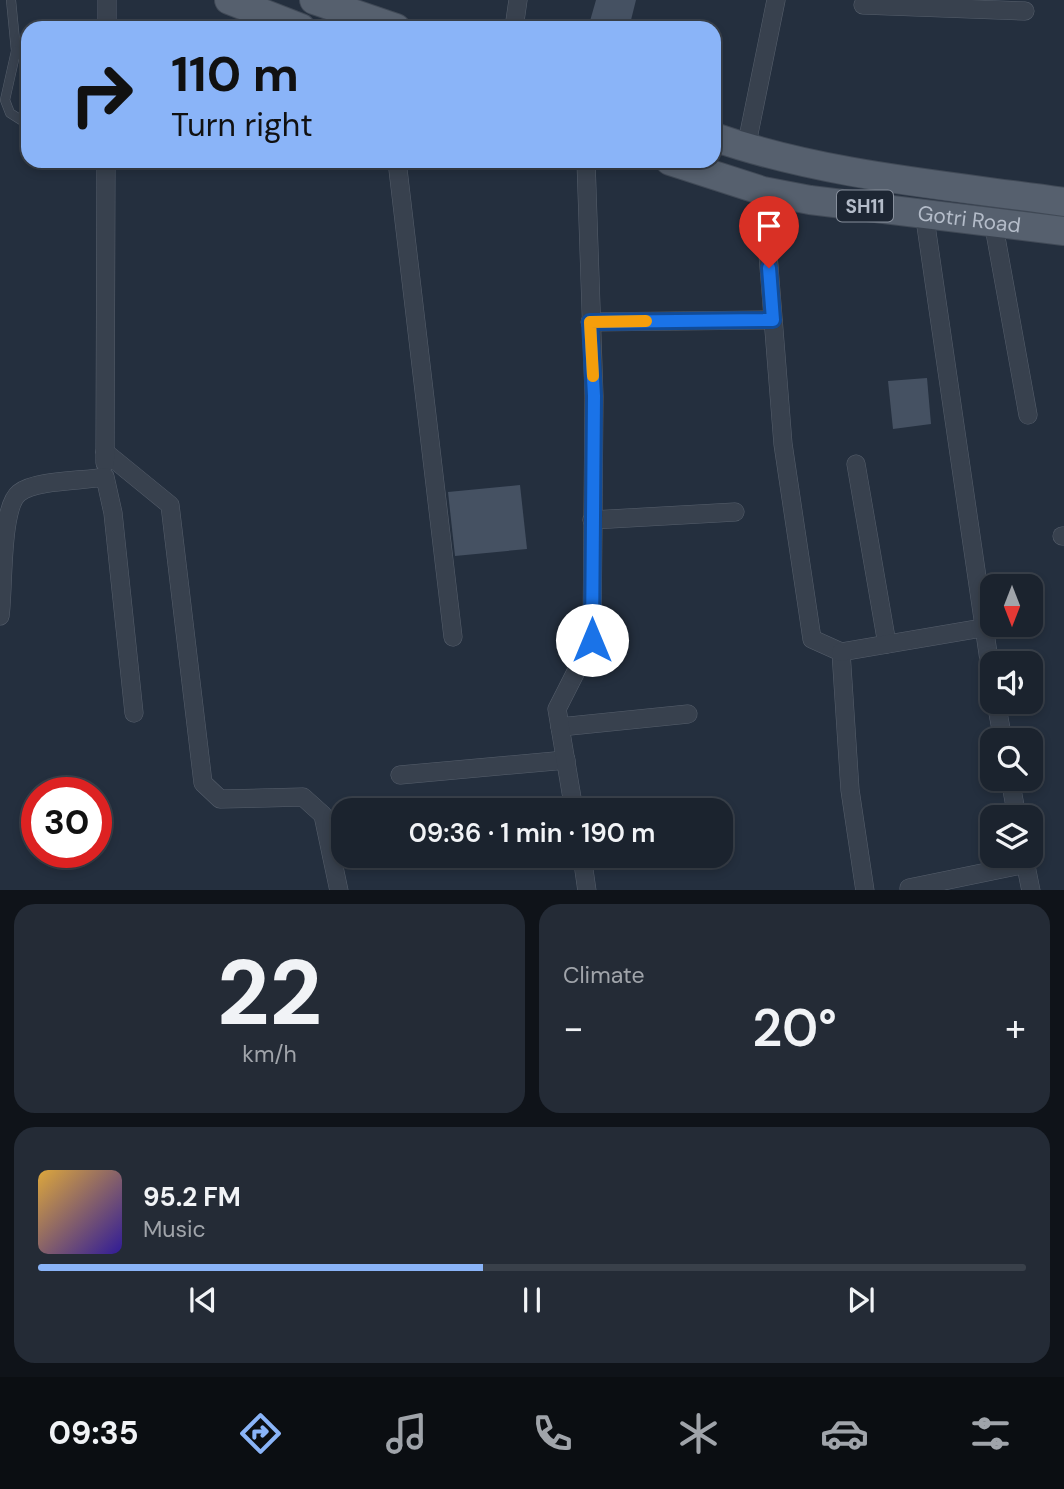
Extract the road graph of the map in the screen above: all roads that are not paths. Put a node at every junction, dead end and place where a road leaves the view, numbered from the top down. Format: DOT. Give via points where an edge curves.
graph roads {
  1 [pos="11,0"];
  2 [pos="107,0"];
  3 [pos="229,0"];
  4 [pos="314,0"];
  5 [pos="518,0"];
  6 [pos="776,0"];
  7 [pos="897,3"];
  8 [pos="863,5"];
  9 [pos="1025,12"];
  10 [pos="107,21"];
  11 [pos="283,21"];
  12 [pos="376,21"];
  13 [pos="515,21"];
  14 [pos="16,51"];
  15 [pos="21,55"];
  16 [pos="21,119"];
  17 [pos="721,139"];
  18 [pos="746,148"];
  19 [pos="106,168"];
  20 [pos="398,168"];
  21 [pos="586,168"];
  22 [pos="692,168"];
  23 [pos="763,191"];
  24 [pos="1064,202"];
  25 [pos="925,212"];
  26 [pos="993,221"];
  27 [pos="1064,231"];
  28 [pos="773,320"];
  29 [pos="590,322"];
  30 [pos="1028,415"];
  31 [pos="105,452"];
  32 [pos="856,464"];
  33 [pos="105,477"];
  34 [pos="734,512"];
  35 [pos="592,520"];
  36 [pos="980,613"];
  37 [pos="0,616"];
  38 [pos="980,628"];
  39 [pos="453,637"];
  40 [pos="887,644"];
  41 [pos="841,652"];
  42 [pos="134,713"];
  43 [pos="688,715"];
  44 [pos="560,727"];
  45 [pos="566,760"];
  46 [pos="400,775"];
  47 [pos="572,798"];
  48 [pos="584,868"];
  49 [pos="992,868"];
  50 [pos="1027,868"];
  51 [pos="909,888"];
  52 [pos="340,890"];
  53 [pos="587,890"];
  54 [pos="865,890"];
  55 [pos="1031,890"];
  1 -- 14 [label="lane"];
  2 -- 10 [label="street"];
  3 -- 11 [label="main road"];
  4 -- 12 [label="main road"];
  5 -- 13 [label="street"];
  6 -- 18 [label="street"];
  7 -- 8 [label="street"];
  7 -- 9 [label="street"];
  14 -- 15 [label="lane"];
  14 -- 16 [label="lane" via="5,100 9,113"];
  17 -- 18 [label="main road, Gotri Road / SH11"];
  18 -- 24 [label="main road, Gotri Road / SH11" via="827,167"];
  19 -- 31 [label="street"];
  20 -- 39 [label="street"];
  21 -- 29 [label="street"];
  22 -- 23 [label="main road, Gotri Road / SH11"];
  23 -- 25 [label="main road, Gotri Road / SH11"];
  23 -- 28 [label="street"];
  25 -- 26 [label="main road, Gotri Road / SH11"];
  25 -- 36 [label="street"];
  26 -- 27 [label="main road, Gotri Road / SH11"];
  26 -- 30 [label="street"];
  28 -- 29 [label="street"];
  28 -- 41 [label="street" via="783,444 811,639"];
  29 -- 35 [label="street"];
  31 -- 33 [label="street"];
  31 -- 52 [label="street" via="170,505 203,783 220,799 303,797 323,815"];
  32 -- 40 [label="street"];
  33 -- 37 [label="street" via="36,486 13,499 6,518"];
  33 -- 42 [label="street" via="113,513"];
  34 -- 35 [label="street"];
  35 -- 44 [label="street" via="592,640 557,709"];
  38 -- 40 [label="street"];
  40 -- 41 [label="street"];
  41 -- 54 [label="street" via="850,790"];
  43 -- 44 [label="street"];
  44 -- 45 [label="street"];
  45 -- 46 [label="street"];
  45 -- 47 [label="street"];
  48 -- 53 [label="street"];
  49 -- 51 [label="street"];
  50 -- 55 [label="street"];
}
